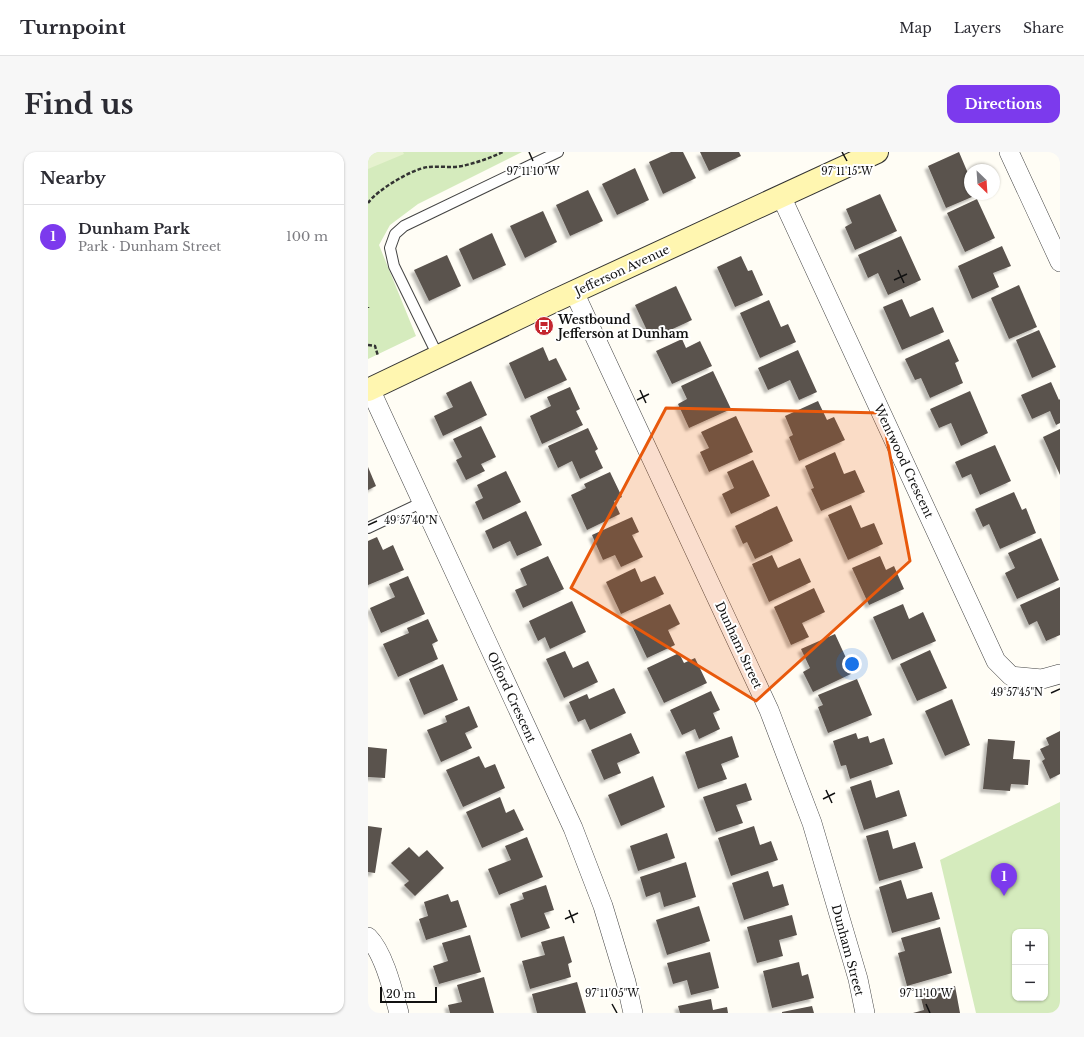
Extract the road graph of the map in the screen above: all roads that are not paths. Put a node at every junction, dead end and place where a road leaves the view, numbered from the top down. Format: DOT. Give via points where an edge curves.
graph roads {
  1 [pos="558,152"];
  2 [pos="877,152"];
  3 [pos="1010,152"];
  4 [pos="781,196"];
  5 [pos="1060,262"];
  6 [pos="574,292"];
  7 [pos="438,356"];
  8 [pos="369,390"];
  9 [pos="423,502"];
  10 [pos="368,528"];
  11 [pos="1060,674"];
  12 [pos="368,937"];
  13 [pos="399,1013"];
  14 [pos="633,1013"];
  15 [pos="865,1013"];
  1 -- 7 [label="lane" via="404,226 395,234 390,248 394,266"];
  2 -- 4 [label="street, Jefferson Avenue"];
  3 -- 5 [label="street"];
  4 -- 6 [label="street, Jefferson Avenue"];
  4 -- 11 [label="street, Wentwood Crescent" via="996,661 1011,676 1042,679"];
  6 -- 7 [label="street, Jefferson Avenue"];
  6 -- 15 [label="street, Dunham Street" via="769,710 812,823 858,979"];
  7 -- 8 [label="street, Jefferson Avenue"];
  8 -- 9 [label="street, Olford Crescent"];
  9 -- 10 [label="lane"];
  9 -- 14 [label="street, Olford Crescent" via="572,828 603,906"];
  12 -- 13 [label="street" via="374,943 383,963"];
}
